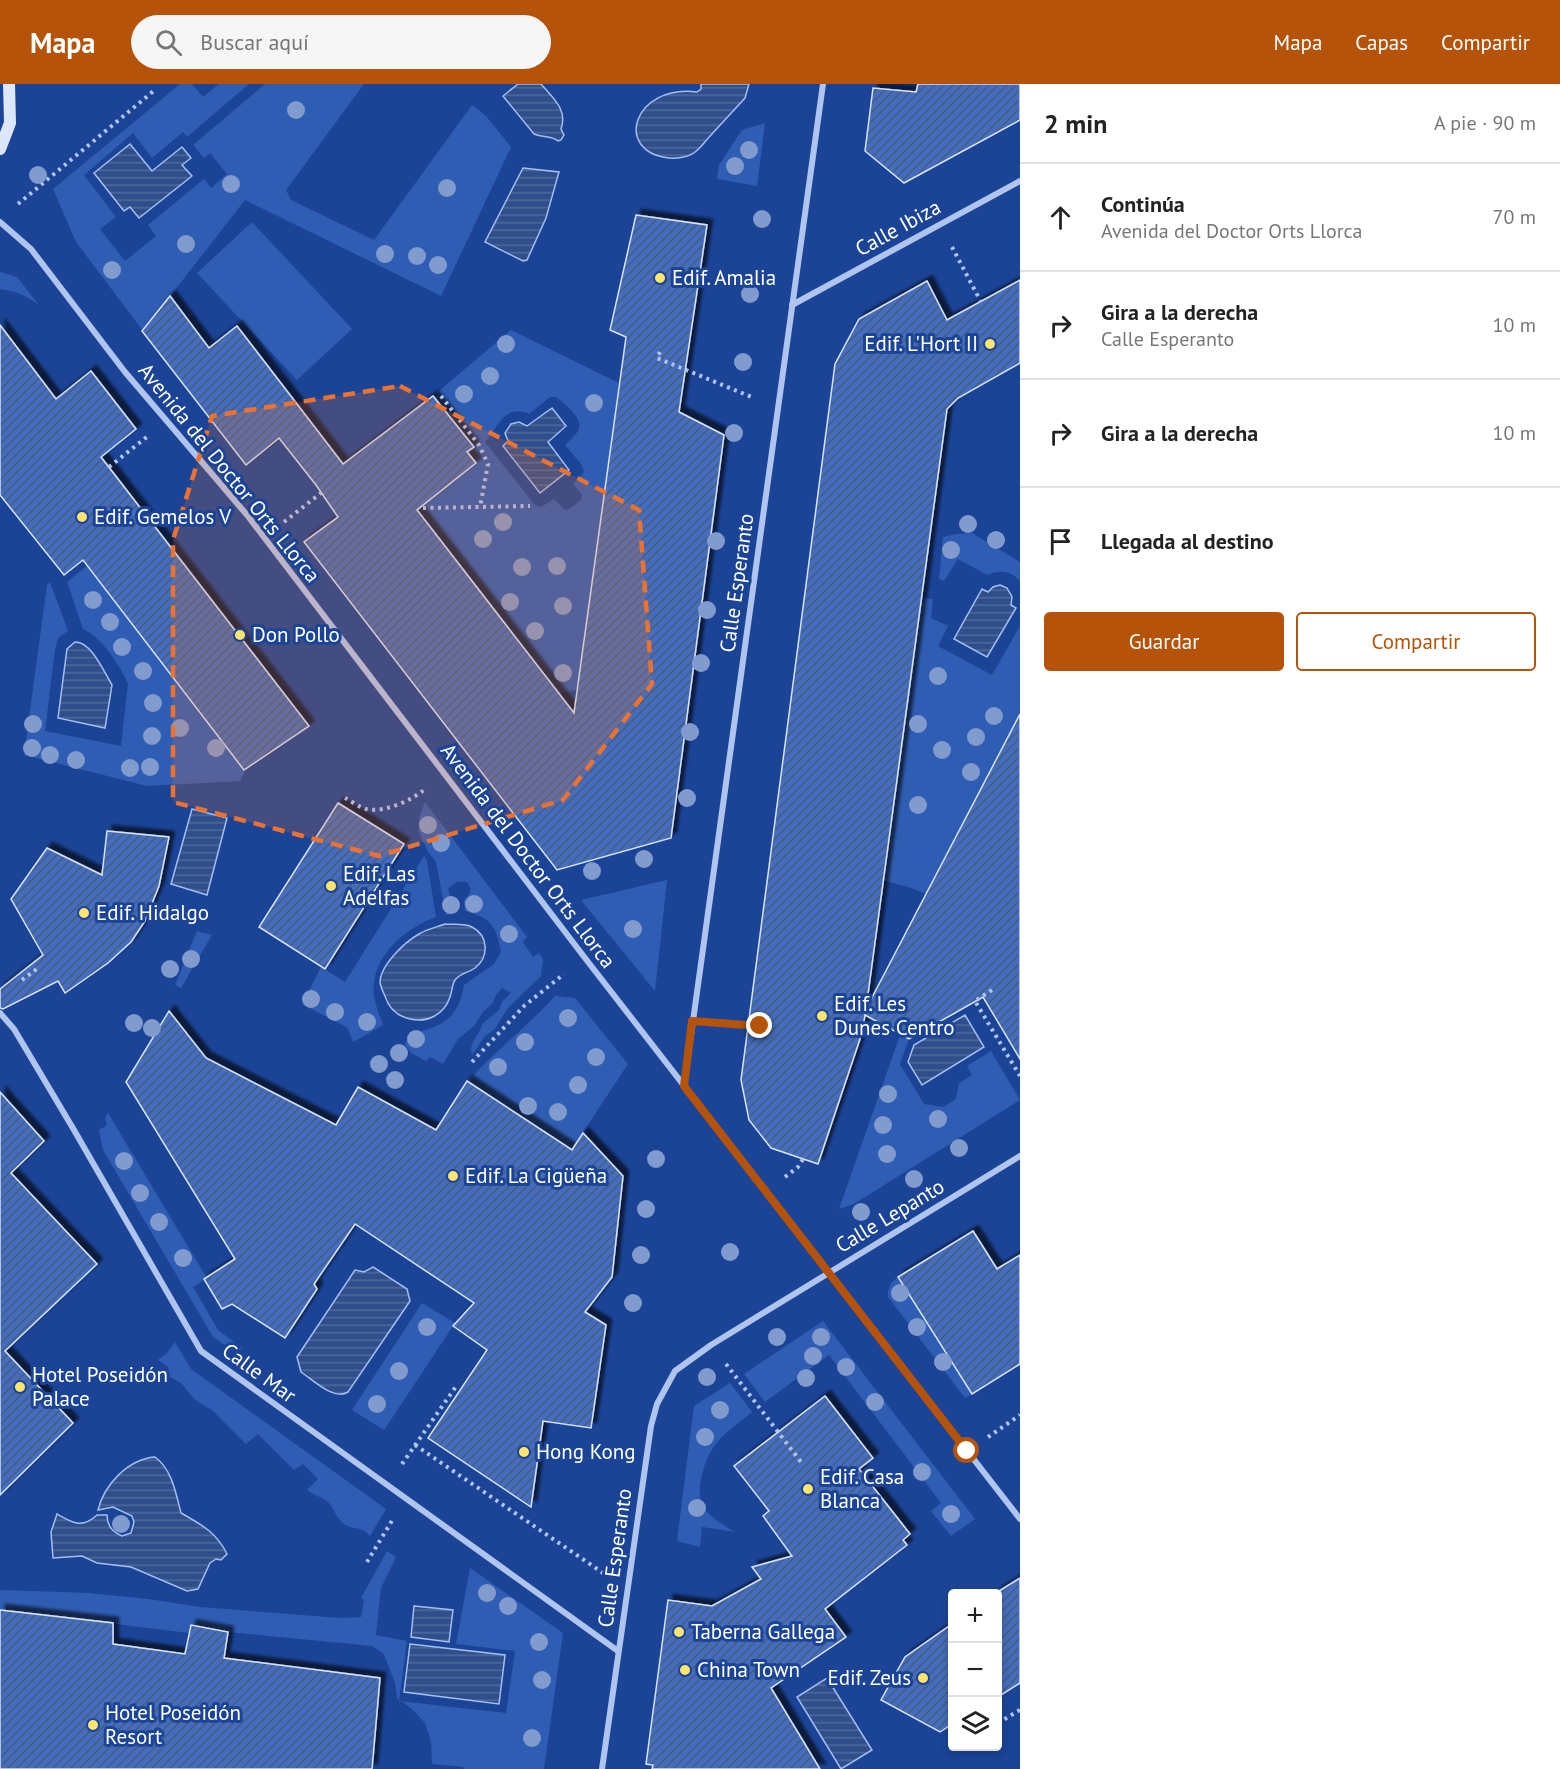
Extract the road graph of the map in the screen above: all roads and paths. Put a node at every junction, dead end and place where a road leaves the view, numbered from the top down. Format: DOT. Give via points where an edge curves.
graph roads {
  1 [pos="9,84"];
  2 [pos="823,84"];
  3 [pos="156,89"];
  4 [pos="0,149"];
  5 [pos="1020,181"];
  6 [pos="9,211"];
  7 [pos="0,222"];
  8 [pos="940,225"];
  9 [pos="981,302"];
  10 [pos="792,305"];
  11 [pos="660,352"];
  12 [pos="441,396"];
  13 [pos="777,408"];
  14 [pos="167,421"];
  15 [pos="109,467"];
  16 [pos="321,493"];
  17 [pos="530,506"];
  18 [pos="480,507"];
  19 [pos="423,508"];
  20 [pos="264,538"];
  21 [pos="419,794"];
  22 [pos="345,798"];
  23 [pos="585,958"];
  24 [pos="39,968"];
  25 [pos="22,980"];
  26 [pos="992,990"];
  27 [pos="0,1013"];
  28 [pos="692,1021"];
  29 [pos="760,1026"];
  30 [pos="472,1062"];
  31 [pos="1020,1076"];
  32 [pos="684,1086"];
  33 [pos="1020,1156"];
  34 [pos="803,1159"];
  35 [pos="790,1173"];
  36 [pos="829,1272"];
  37 [pos="711,1345"];
  38 [pos="687,1362"];
  39 [pos="457,1385"];
  40 [pos="1020,1415"];
  41 [pos="992,1434"];
  42 [pos="415,1445"];
  43 [pos="801,1462"];
  44 [pos="398,1469"];
  45 [pos="405,1497"];
  46 [pos="1020,1519"];
  47 [pos="368,1562"];
  48 [pos="627,1589"];
  49 [pos="618,1651"];
  50 [pos="1020,1710"];
  51 [pos="1002,1721"];
  52 [pos="602,1769"];
  1 -- 4 [label="main road" via="10,123"];
  2 -- 10 [label="street, Calle Esperanto"];
  3 -- 6 [label="path"];
  5 -- 8 [label="street, Calle Ibiza"];
  7 -- 14 [label="street, Avenida del Doctor Orts Llorca" via="31,249"];
  8 -- 9 [label="path"];
  8 -- 10 [label="street, Calle Ibiza"];
  10 -- 13 [label="street, Calle Esperanto"];
  11 -- 13 [label="path" via="657,358"];
  12 -- 18 [label="path" via="488,464"];
  13 -- 28 [label="street, Calle Esperanto"];
  14 -- 15 [label="path"];
  14 -- 20 [label="street, Avenida del Doctor Orts Llorca"];
  16 -- 20 [label="path"];
  17 -- 18 [label="path"];
  18 -- 19 [label="path"];
  20 -- 23 [label="street, Avenida del Doctor Orts Llorca"];
  21 -- 22 [label="path" via="382,809 365,809"];
  23 -- 30 [label="path" via="524,1006"];
  23 -- 32 [label="street, Avenida del Doctor Orts Llorca"];
  24 -- 25 [label="path"];
  26 -- 31 [label="path" via="975,1001"];
  27 -- 45 [label="street, Calle Mar" via="14,1029 201,1351"];
  28 -- 29 [label="path"];
  28 -- 32 [label="street, Calle Esperanto"];
  32 -- 36 [label="street, Avenida del Doctor Orts Llorca"];
  33 -- 36 [label="street, Calle Lepanto"];
  34 -- 35 [label="path"];
  36 -- 37 [label="street, Calle Lepanto"];
  36 -- 46 [label="street, Avenida del Doctor Orts Llorca"];
  37 -- 38 [label="street, Calle Lepanto"];
  37 -- 43 [label="path"];
  38 -- 48 [label="street, Calle Esperanto" via="666,1384 651,1425"];
  39 -- 42 [label="path"];
  40 -- 41 [label="path"];
  42 -- 44 [label="path"];
  42 -- 48 [label="path"];
  45 -- 47 [label="path"];
  45 -- 49 [label="street, Calle Mar"];
  48 -- 49 [label="street, Calle Esperanto"];
  49 -- 52 [label="street, Calle Esperanto"];
  50 -- 51 [label="path"];
}
